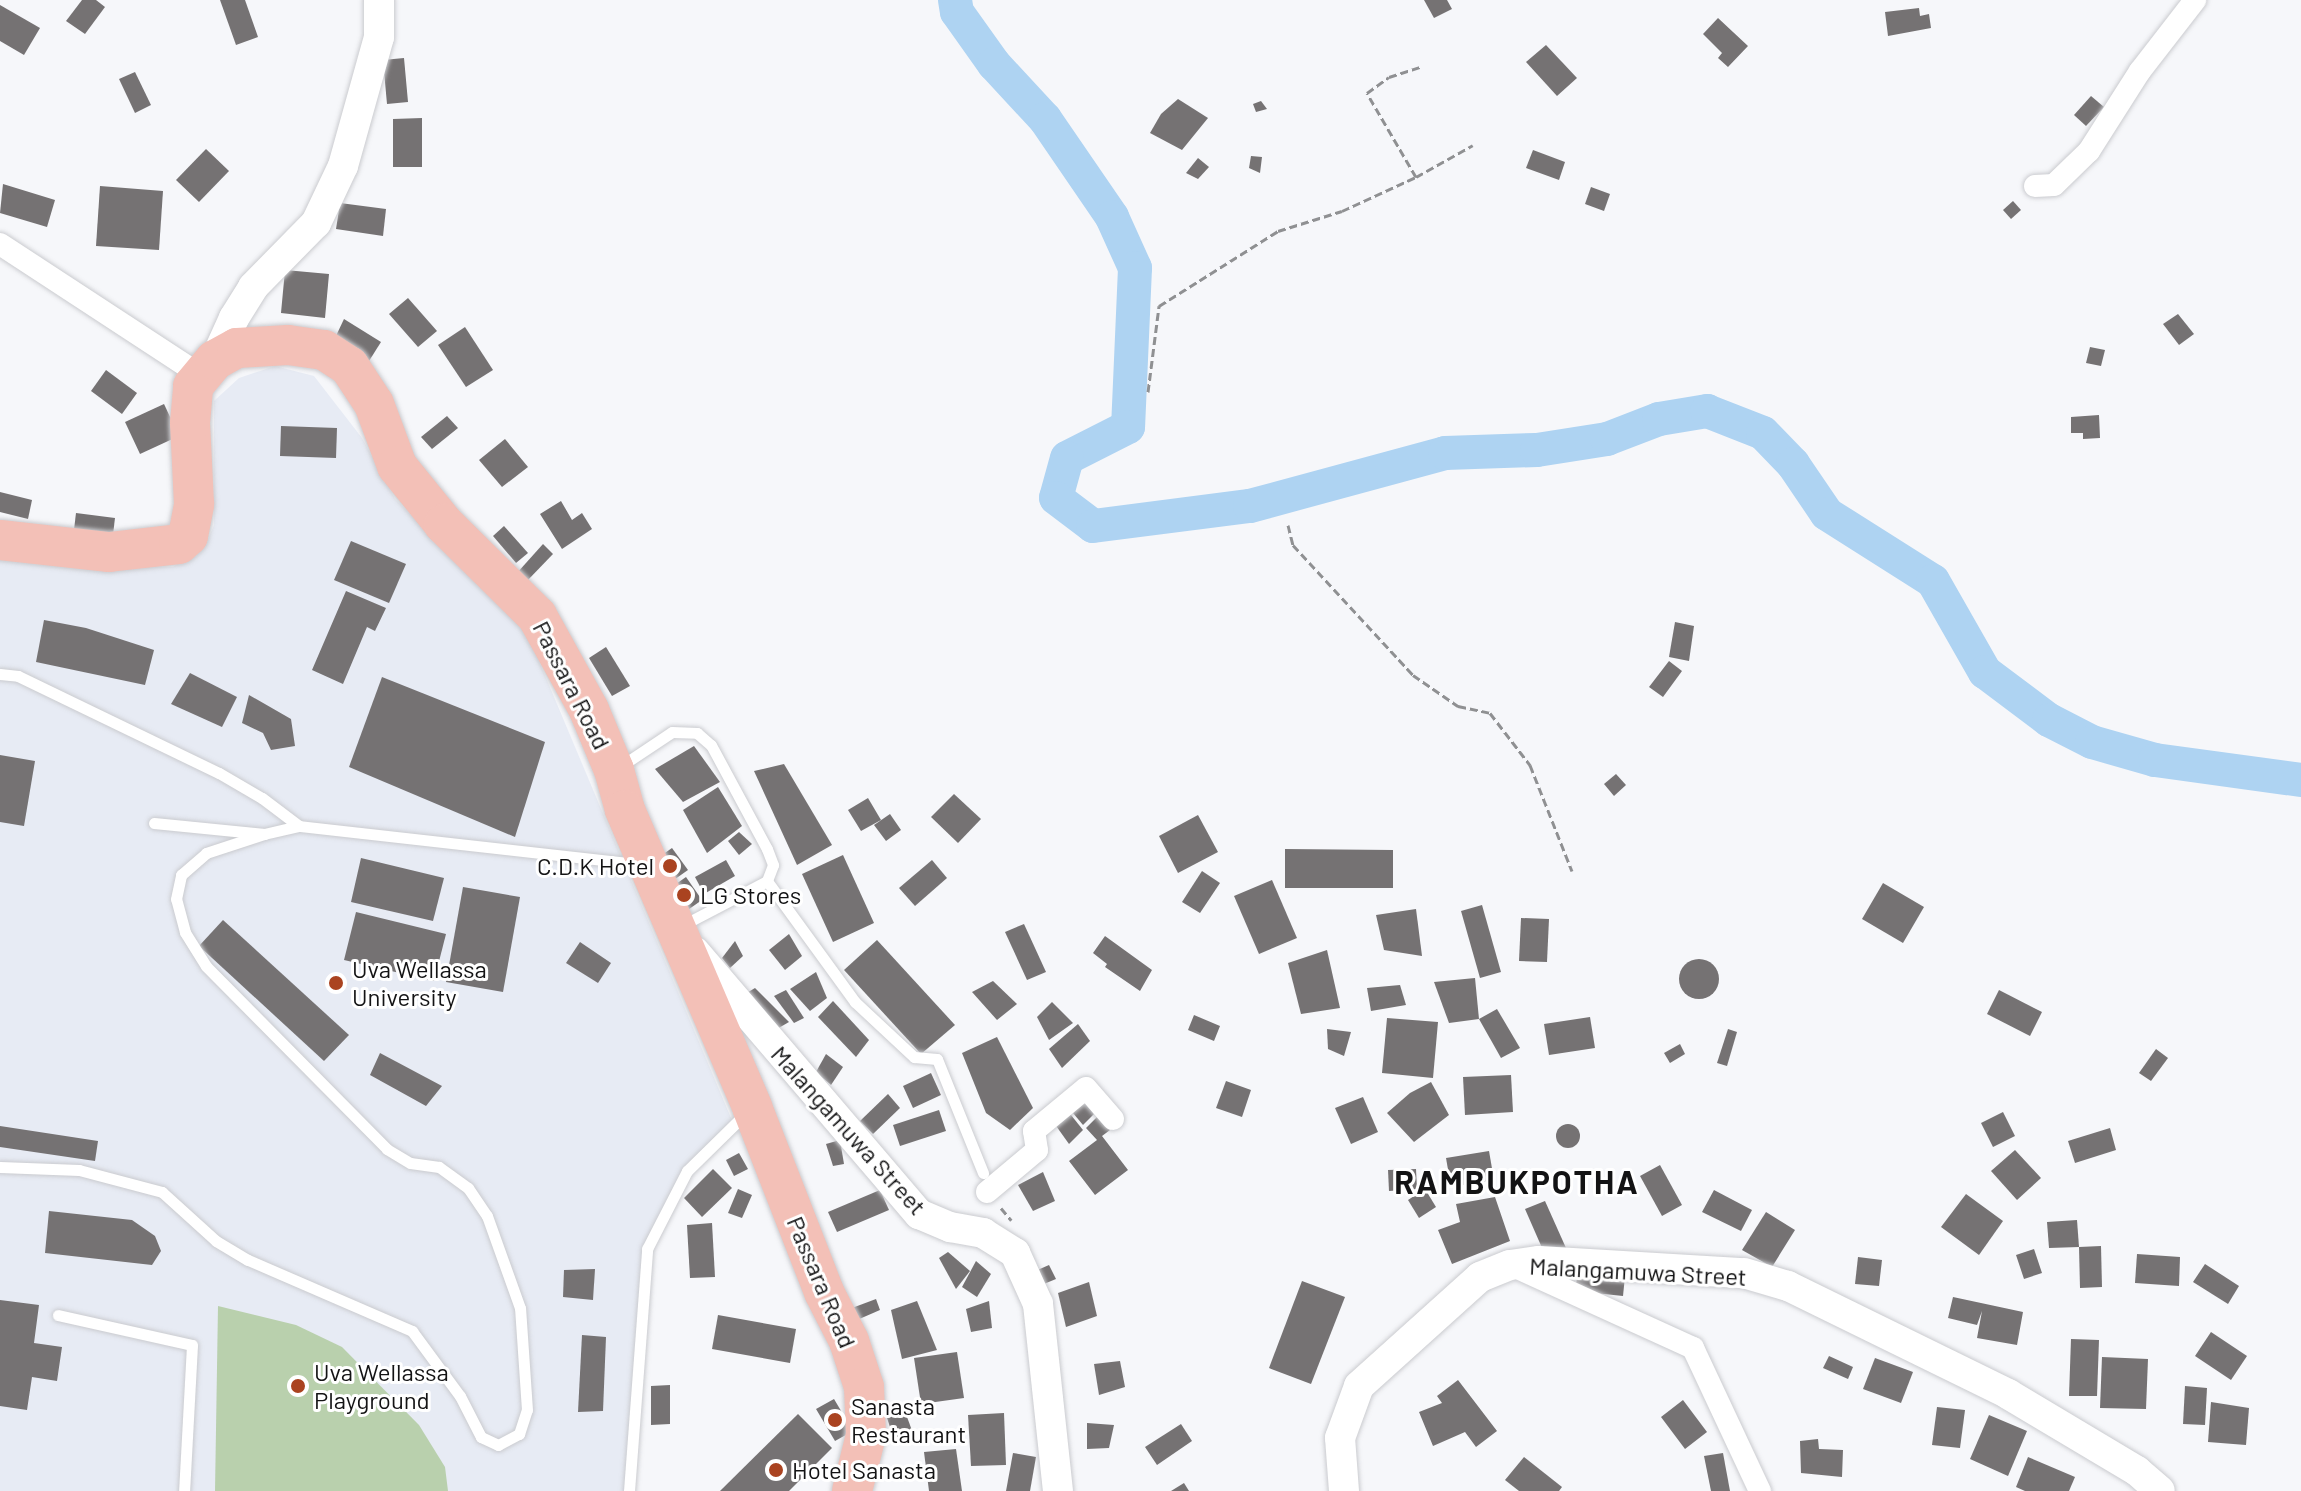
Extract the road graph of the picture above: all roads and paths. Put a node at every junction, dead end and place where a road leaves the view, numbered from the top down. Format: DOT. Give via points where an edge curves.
graph roads {
  1 [pos="379,0"];
  2 [pos="2195,0"];
  3 [pos="1420,67"];
  4 [pos="1473,145"];
  5 [pos="1416,177"];
  6 [pos="2035,186"];
  7 [pos="0,244"];
  8 [pos="209,368"];
  9 [pos="1148,392"];
  10 [pos="1288,525"];
  11 [pos="0,540"];
  12 [pos="0,674"];
  13 [pos="614,770"];
  14 [pos="154,823"];
  15 [pos="299,826"];
  16 [pos="264,834"];
  17 [pos="650,865"];
  18 [pos="1572,871"];
  19 [pos="767,881"];
  20 [pos="676,929"];
  21 [pos="752,1107"];
  22 [pos="1113,1119"];
  23 [pos="0,1167"];
  24 [pos="985,1182"];
  25 [pos="1510,1265"];
  26 [pos="58,1315"];
  27 [pos="184,1491"];
  28 [pos="629,1491"];
  29 [pos="852,1491"];
  30 [pos="1058,1491"];
  31 [pos="1344,1491"];
  32 [pos="1760,1491"];
  33 [pos="2160,1491"];
  1 -- 8 [label="street" via="379,37 343,166 316,223 253,287"];
  2 -- 6 [label="street" via="2140,71 2089,151 2054,185"];
  3 -- 5 [label="path" via="1389,77 1367,93"];
  4 -- 5 [label="path"];
  5 -- 9 [label="path" via="1342,211 1278,231 1159,306"];
  7 -- 8 [label="street"];
  8 -- 11 [label="highway" via="193,386 192,523 179,544 109,552"];
  8 -- 13 [label="highway, Passara Road" via="237,348 288,345 324,350 349,366 374,404 397,466 444,524 537,616 589,710"];
  10 -- 18 [label="path" via="1293,545 1413,675 1458,706 1490,713 1530,765"];
  12 -- 15 [label="lane" via="18,676 219,773"];
  13 -- 17 [label="highway, Passara Road"];
  13 -- 19 [label="lane" via="672,732 705,738 767,849 773,865"];
  14 -- 16 [label="lane"];
  15 -- 16 [label="lane"];
  15 -- 17 [label="lane"];
  16 -- 23 [label="lane" via="206,853 181,875 176,899 185,932 206,966 387,1149 410,1163 439,1167 468,1188 487,1216 520,1308 527,1410 519,1434 498,1445 481,1437 460,1396 412,1331 248,1260 216,1241 162,1192 79,1170"];
  17 -- 20 [label="highway, Passara Road"];
  19 -- 20 [label="lane"];
  19 -- 24 [label="lane" via="855,1002 914,1057 937,1059"];
  20 -- 21 [label="highway, Passara Road"];
  20 -- 30 [label="street, Malangamuwa Street" via="919,1214 983,1233 1015,1253 1038,1304"];
  21 -- 28 [label="lane" via="687,1171 647,1249"];
  21 -- 29 [label="highway, Passara Road" via="864,1387 866,1435"];
  22 -- 24 [label="street" via="1086,1088 1034,1131 1037,1150"];
  25 -- 31 [label="street, Malangamuwa Street" via="1480,1277 1359,1386 1340,1438"];
  25 -- 32 [label="street" via="1693,1348"];
  25 -- 33 [label="street, Malangamuwa Street" via="1539,1261 1744,1273 1788,1286 2008,1394 2137,1471"];
  26 -- 27 [label="lane" via="192,1345"];
}
